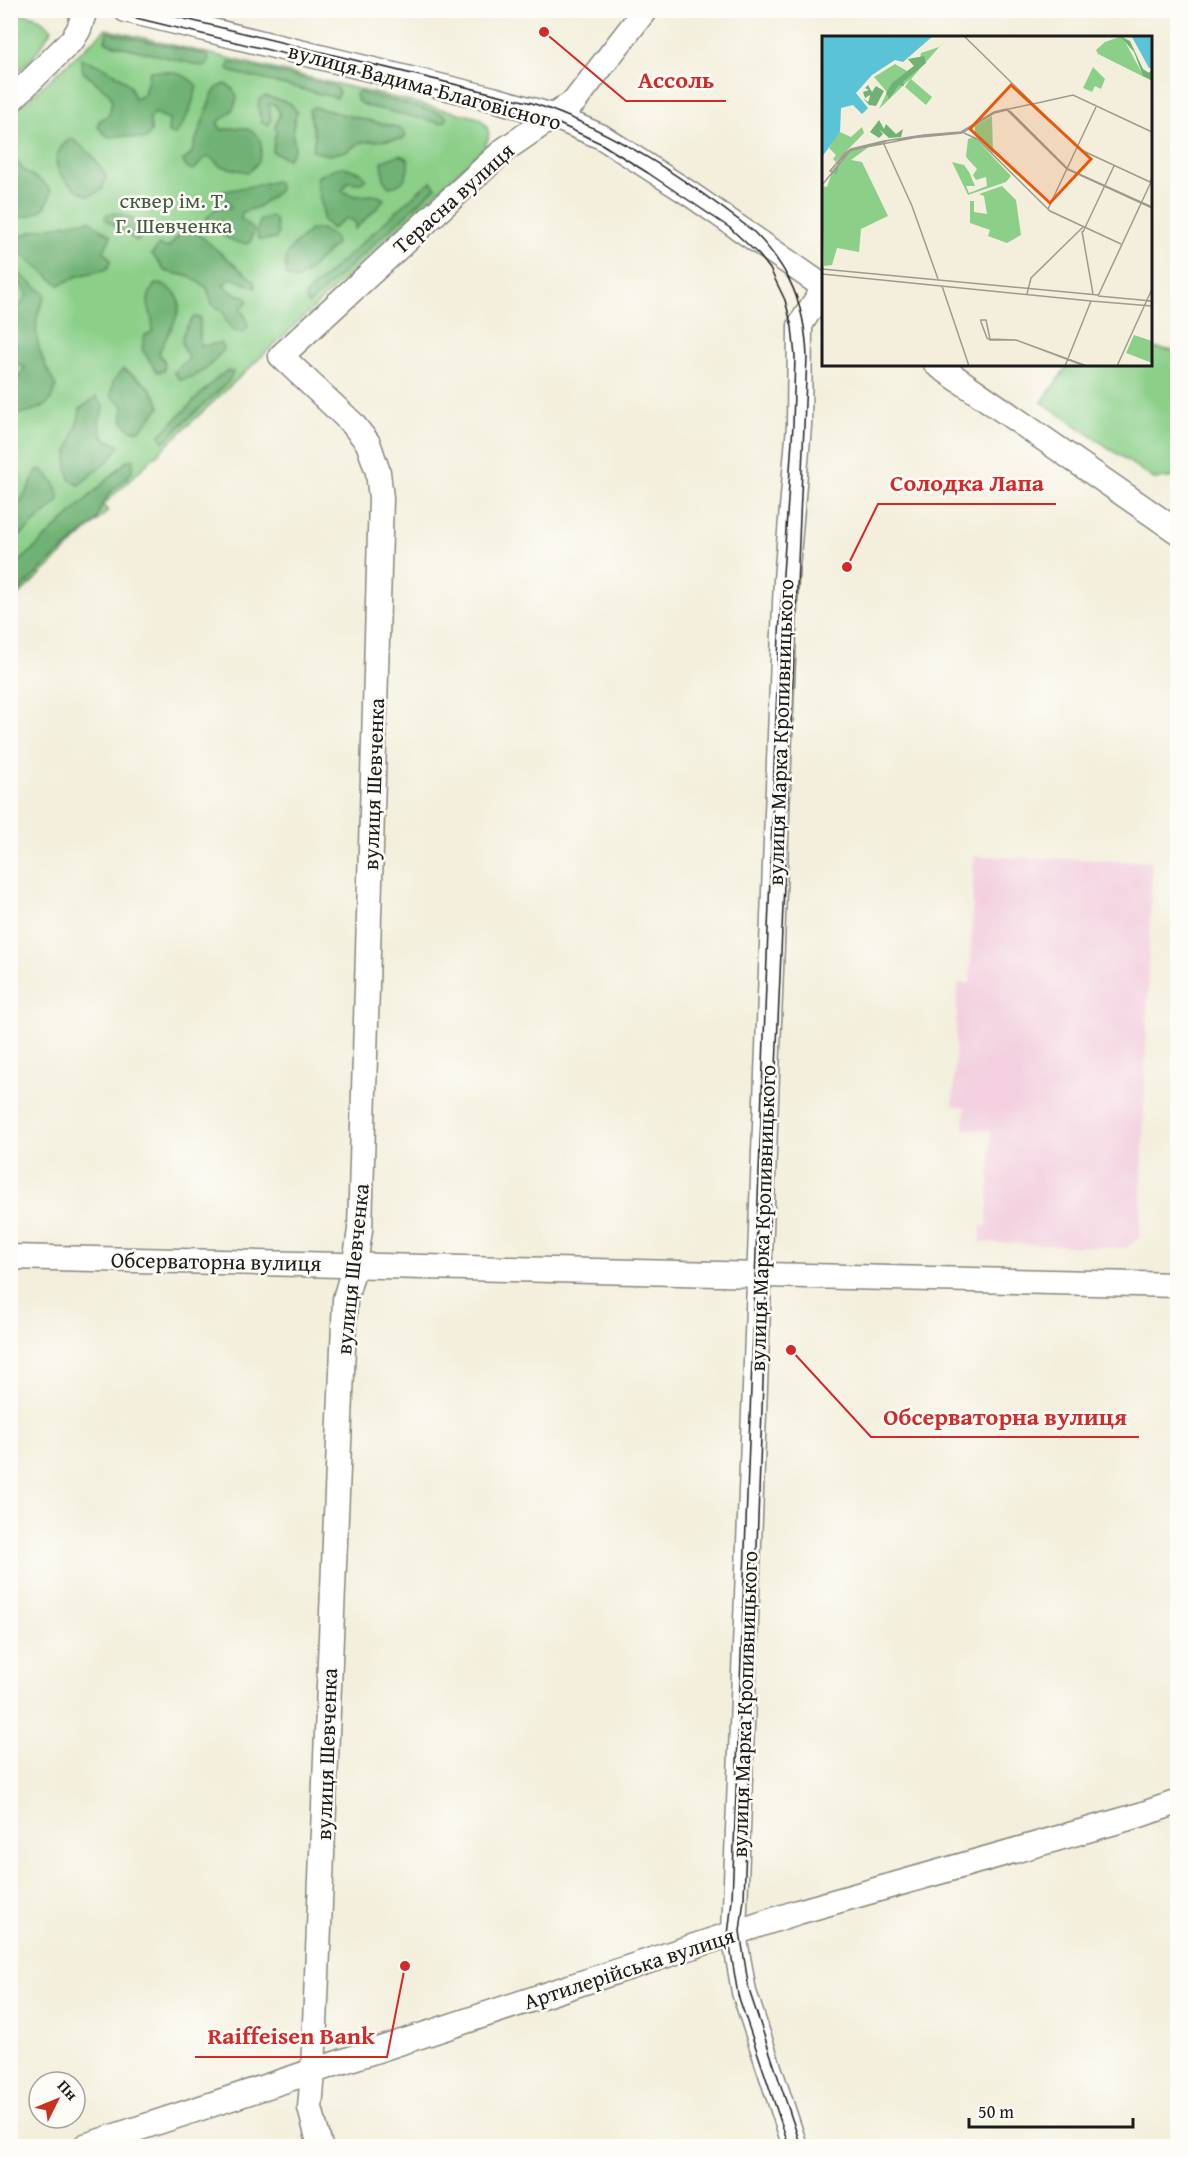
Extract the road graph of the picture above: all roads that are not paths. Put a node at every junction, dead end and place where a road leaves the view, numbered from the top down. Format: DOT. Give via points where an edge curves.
graph roads {
  1 [pos="85,10"];
  2 [pos="126,10"];
  3 [pos="645,10"];
  4 [pos="10,101"];
  5 [pos="554,116"];
  6 [pos="822,287"];
  7 [pos="822,291"];
  8 [pos="281,356"];
  9 [pos="939,366"];
  10 [pos="1178,532"];
  11 [pos="10,1257"];
  12 [pos="355,1264"];
  13 [pos="760,1274"];
  14 [pos="1178,1284"];
  15 [pos="1178,1802"];
  16 [pos="734,1934"];
  17 [pos="313,2072"];
  18 [pos="85,2146"];
  19 [pos="320,2146"];
  20 [pos="795,2146"];
  1 -- 4 [label="street" via="73,39"];
  2 -- 5 [label="street, вулиця Вадима Благовісного"];
  3 -- 5 [label="street, Терасна вулиця" via="574,102"];
  5 -- 6 [label="street, вулиця Вадима Благовісного" via="602,137 652,168"];
  5 -- 8 [label="street, Терасна вулиця" via="504,150"];
  7 -- 13 [label="street, вулиця Марка Кропивницького" via="800,325 799,426 786,579"];
  8 -- 12 [label="street, вулиця Шевченка" via="368,443 379,481 360,1230"];
  9 -- 10 [label="street"];
  11 -- 12 [label="street, Обсерваторна вулиця"];
  12 -- 13 [label="street, Обсерваторна вулиця"];
  12 -- 17 [label="street, вулиця Шевченка" via="345,1299"];
  13 -- 14 [label="street, Обсерваторна вулиця"];
  13 -- 16 [label="street, вулиця Марка Кропивницького"];
  15 -- 16 [label="street, Артилерійська вулиця"];
  16 -- 17 [label="street, Артилерійська вулиця"];
  16 -- 20 [label="street, вулиця Марка Кропивницького" via="744,1992"];
  17 -- 18 [label="street, Артилерійська вулиця"];
  17 -- 19 [label="street, вулиця Шевченка" via="310,2108"];
}
